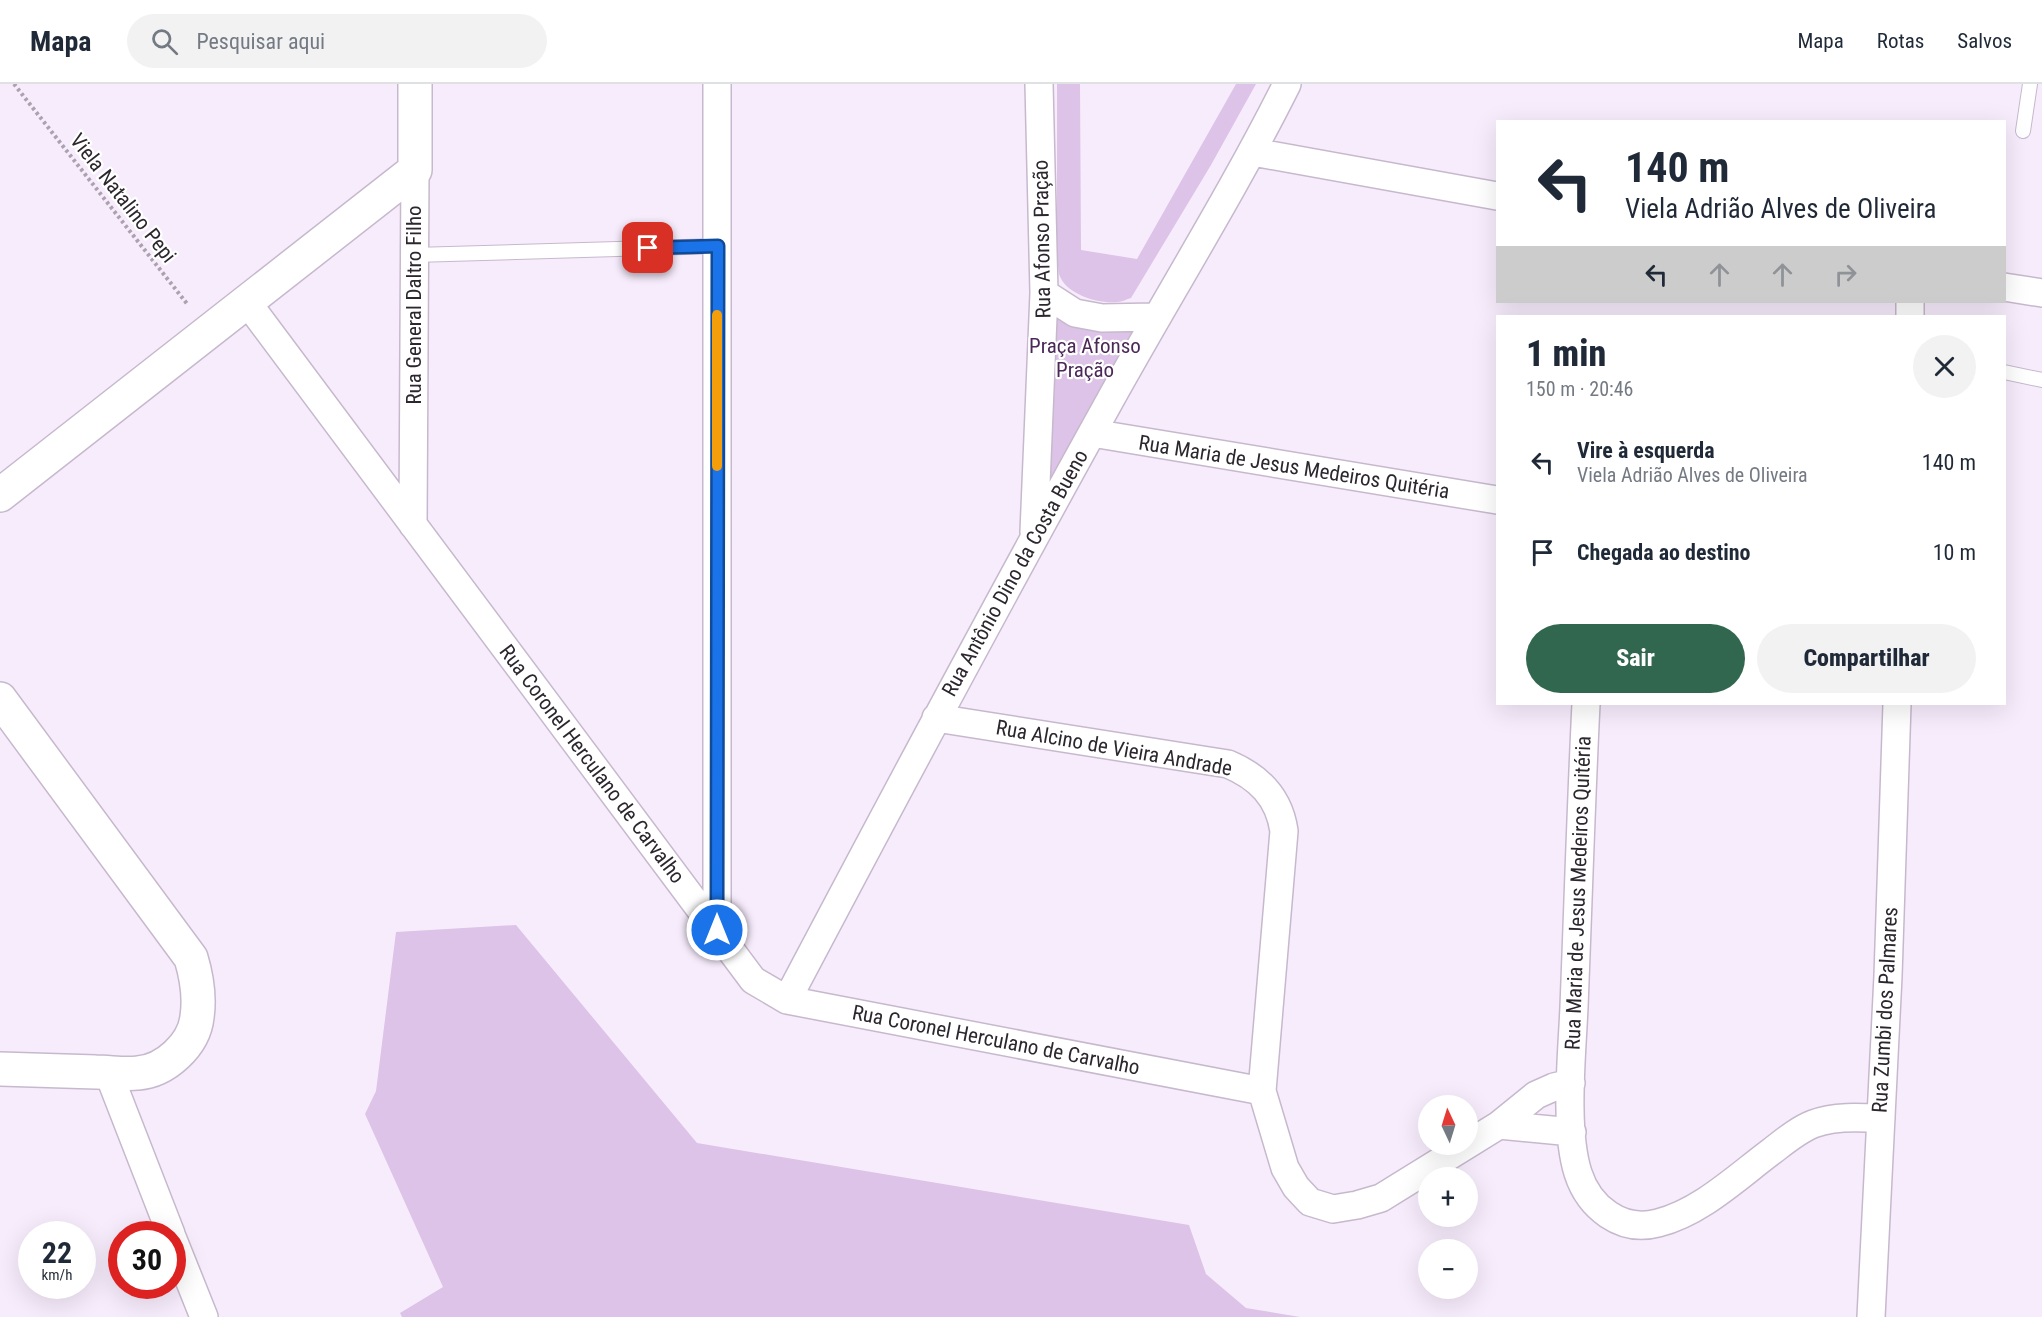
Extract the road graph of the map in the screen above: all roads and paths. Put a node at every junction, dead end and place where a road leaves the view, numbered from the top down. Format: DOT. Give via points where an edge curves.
graph roads {
  1 [pos="14,84"];
  2 [pos="415,84"];
  3 [pos="717,84"];
  4 [pos="1039,84"];
  5 [pos="1287,84"];
  6 [pos="2030,84"];
  7 [pos="2023,131"];
  8 [pos="1253,152"];
  9 [pos="415,170"];
  10 [pos="1496,196"];
  11 [pos="718,246"];
  12 [pos="414,255"];
  13 [pos="2006,287"];
  14 [pos="1044,293"];
  15 [pos="2042,293"];
  16 [pos="247,302"];
  17 [pos="1156,318"];
  18 [pos="209,331"];
  19 [pos="2006,372"];
  20 [pos="2042,380"];
  21 [pos="1092,433"];
  22 [pos="0,495"];
  23 [pos="1496,500"];
  24 [pos="412,525"];
  25 [pos="1034,538"];
  26 [pos="0,699"];
  27 [pos="1586,705"];
  28 [pos="1897,705"];
  29 [pos="936,718"];
  30 [pos="717,930"];
  31 [pos="787,1000"];
  32 [pos="0,1069"];
  33 [pos="108,1072"];
  34 [pos="1571,1083"];
  35 [pos="1262,1091"];
  36 [pos="1881,1119"];
  37 [pos="1499,1125"];
  38 [pos="1572,1131"];
  39 [pos="166,1221"];
  40 [pos="186,1271"];
  41 [pos="204,1317"];
  42 [pos="1871,1317"];
  1 -- 18 [label="path, Viela Natalino Pepi"];
  2 -- 9 [label="main road, Rua General Daltro Filho"];
  3 -- 11 [label="street"];
  4 -- 14 [label="street, Rua Afonso Pração"];
  5 -- 8 [label="street, Rua Antônio Dino da Costa Bueno"];
  6 -- 7 [label="lane"];
  8 -- 10 [label="street"];
  8 -- 17 [label="street, Rua Antônio Dino da Costa Bueno"];
  9 -- 12 [label="street, Rua General Daltro Filho"];
  9 -- 16 [label="main road"];
  11 -- 12 [label="lane"];
  11 -- 30 [label="street"];
  12 -- 24 [label="street, Rua General Daltro Filho"];
  13 -- 15 [label="street"];
  14 -- 17 [label="street" via="1075,313 1102,318"];
  14 -- 25 [label="street, Rua Afonso Pração"];
  16 -- 18 [label="main road"];
  16 -- 24 [label="street, Rua Coronel Herculano de Carvalho"];
  17 -- 21 [label="street, Rua Antônio Dino da Costa Bueno"];
  18 -- 22 [label="main road"];
  19 -- 20 [label="lane"];
  21 -- 23 [label="street, Rua Maria de Jesus Medeiros Quitéria"];
  21 -- 25 [label="street, Rua Antônio Dino da Costa Bueno"];
  24 -- 30 [label="street, Rua Coronel Herculano de Carvalho"];
  25 -- 29 [label="street, Rua Antônio Dino da Costa Bueno"];
  26 -- 33 [label="main road" via="191,958 198,981 197,1020 179,1053 162,1066 139,1073"];
  27 -- 34 [label="street, Rua Maria de Jesus Medeiros Quitéria"];
  28 -- 36 [label="street, Rua Zumbi dos Palmares"];
  29 -- 31 [label="street, Rua Antônio Dino da Costa Bueno"];
  29 -- 35 [label="street, Rua Alcino de Vieira Andrade" via="1228,764 1263,785 1276,803 1284,831"];
  30 -- 31 [label="street, Rua Coronel Herculano de Carvalho" via="753,980"];
  31 -- 35 [label="street, Rua Coronel Herculano de Carvalho"];
  32 -- 33 [label="main road"];
  33 -- 39 [label="street"];
  34 -- 37 [label="street" via="1536,1095"];
  34 -- 38 [label="street, Rua Maria de Jesus Medeiros Quitéria"];
  35 -- 37 [label="street" via="1285,1168 1296,1187 1310,1202 1333,1209 1381,1198"];
  36 -- 38 [label="street, Rua Maria de Jesus Medeiros Quitéria" via="1859,1117 1814,1124 1686,1212 1641,1226 1618,1221 1588,1194 1578,1175"];
  36 -- 42 [label="street, Rua Zumbi dos Palmares"];
  37 -- 38 [label="street"];
  40 -- 41 [label="street"];
}
